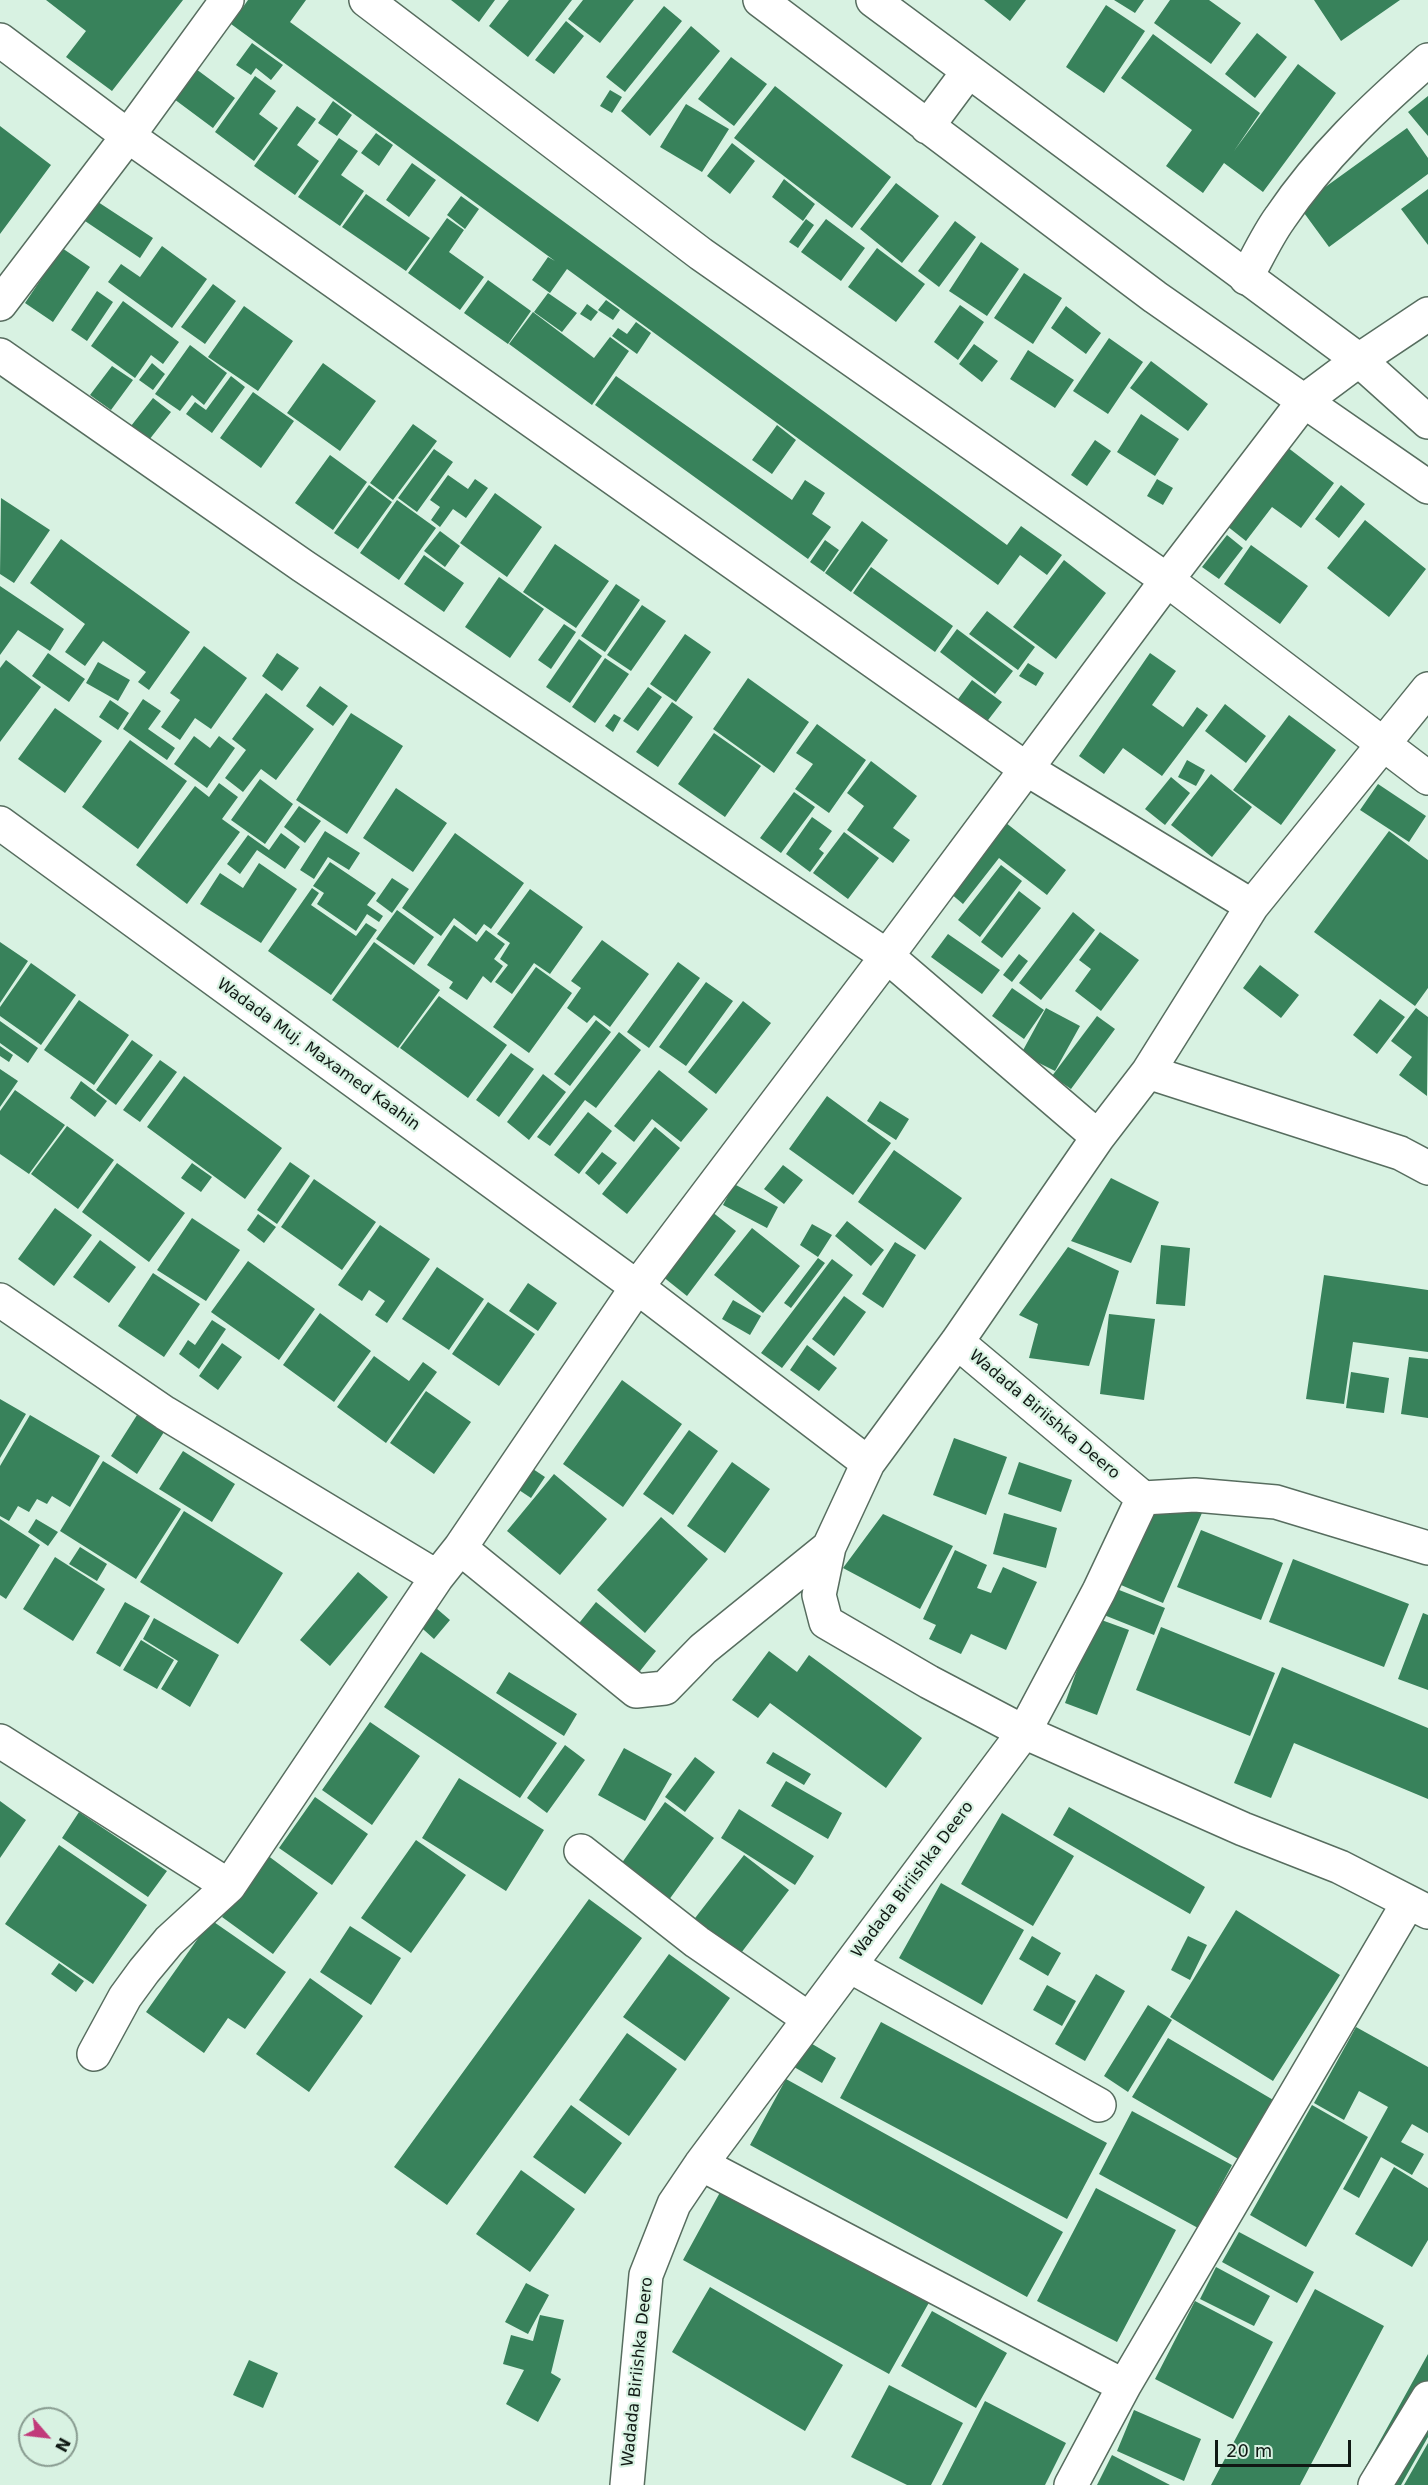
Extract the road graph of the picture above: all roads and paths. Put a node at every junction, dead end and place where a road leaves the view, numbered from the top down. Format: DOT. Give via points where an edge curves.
graph roads {
  1 [pos="227,0"];
  2 [pos="366,0"];
  3 [pos="760,0"];
  4 [pos="873,0"];
  5 [pos="0,40"];
  6 [pos="1428,60"];
  7 [pos="968,72"];
  8 [pos="927,127"];
  9 [pos="128,136"];
  10 [pos="1246,278"];
  11 [pos="0,304"];
  12 [pos="1428,314"];
  13 [pos="0,355"];
  14 [pos="1359,360"];
  15 [pos="1304,401"];
  16 [pos="1428,422"];
  17 [pos="1428,487"];
  18 [pos="1167,580"];
  19 [pos="1428,689"];
  20 [pos="1383,742"];
  21 [pos="1025,768"];
  22 [pos="1428,778"];
  23 [pos="0,823"];
  24 [pos="1252,906"];
  25 [pos="887,956"];
  26 [pos="1148,1072"];
  27 [pos="1098,1137"];
  28 [pos="1428,1168"];
  29 [pos="637,1287"];
  30 [pos="0,1300"];
  31 [pos="957,1342"];
  32 [pos="868,1463"];
  33 [pos="1143,1498"];
  34 [pos="829,1547"];
  35 [pos="460,1548"];
  36 [pos="1428,1548"];
  37 [pos="437,1577"];
  38 [pos="1024,1732"];
  39 [pos="0,1741"];
  40 [pos="581,1851"];
  41 [pos="229,1886"];
  42 [pos="1418,1907"];
  43 [pos="850,1966"];
  44 [pos="809,2019"];
  45 [pos="94,2054"];
  46 [pos="1100,2105"];
  47 [pos="701,2164"];
  48 [pos="1124,2386"];
  49 [pos="1428,2398"];
  50 [pos="627,2485"];
  51 [pos="1071,2485"];
  52 [pos="1375,2485"];
  1 -- 9 [label="street"];
  2 -- 18 [label="street" via="701,254"];
  3 -- 8 [label="street"];
  4 -- 7 [label="street"];
  5 -- 9 [label="street"];
  6 -- 10 [label="street" via="1368,113 1325,160 1279,219"];
  7 -- 8 [label="street"];
  7 -- 10 [label="street"];
  8 -- 15 [label="street" via="1155,297"];
  9 -- 11 [label="street"];
  9 -- 21 [label="street"];
  10 -- 14 [label="street"];
  12 -- 14 [label="street"];
  13 -- 25 [label="street" via="313,572"];
  14 -- 15 [label="street"];
  14 -- 16 [label="street"];
  15 -- 17 [label="street"];
  15 -- 18 [label="street"];
  18 -- 20 [label="street"];
  18 -- 21 [label="street"];
  19 -- 20 [label="street"];
  20 -- 22 [label="street"];
  20 -- 24 [label="street"];
  21 -- 24 [label="street"];
  21 -- 25 [label="street"];
  23 -- 29 [label="street, Wadada Muj. Maxamed Kaahin"];
  24 -- 26 [label="street"];
  25 -- 27 [label="street"];
  25 -- 29 [label="street"];
  26 -- 27 [label="street"];
  26 -- 28 [label="street" via="1400,1153"];
  27 -- 31 [label="street"];
  29 -- 32 [label="street, Wadada Muj. Maxamed Kaahin"];
  29 -- 35 [label="street"];
  30 -- 37 [label="street" via="165,1413"];
  31 -- 32 [label="street"];
  31 -- 33 [label="street, Wadada Biriishka Deero"];
  32 -- 34 [label="street"];
  33 -- 36 [label="street" via="1195,1495 1276,1502"];
  33 -- 38 [label="street, Wadada Biriishka Deero"];
  34 -- 35 [label="street" via="703,1649 665,1688 636,1691"];
  34 -- 38 [label="street" via="819,1595 826,1622"];
  35 -- 37 [label="street"];
  37 -- 41 [label="street"];
  38 -- 42 [label="street" via="1243,1829 1340,1867"];
  38 -- 43 [label="street, Wadada Biriishka Deero"];
  39 -- 41 [label="street"];
  40 -- 44 [label="street" via="697,1942"];
  41 -- 45 [label="street" via="169,1941 144,1971"];
  42 -- 48 [label="street"];
  43 -- 44 [label="street, Wadada Biriishka Deero"];
  43 -- 46 [label="street"];
  44 -- 47 [label="street, Wadada Biriishka Deero"];
  47 -- 48 [label="street"];
  47 -- 50 [label="street, Wadada Biriishka Deero" via="674,2204 646,2275"];
  48 -- 51 [label="street"];
  49 -- 52 [label="street"];
}
